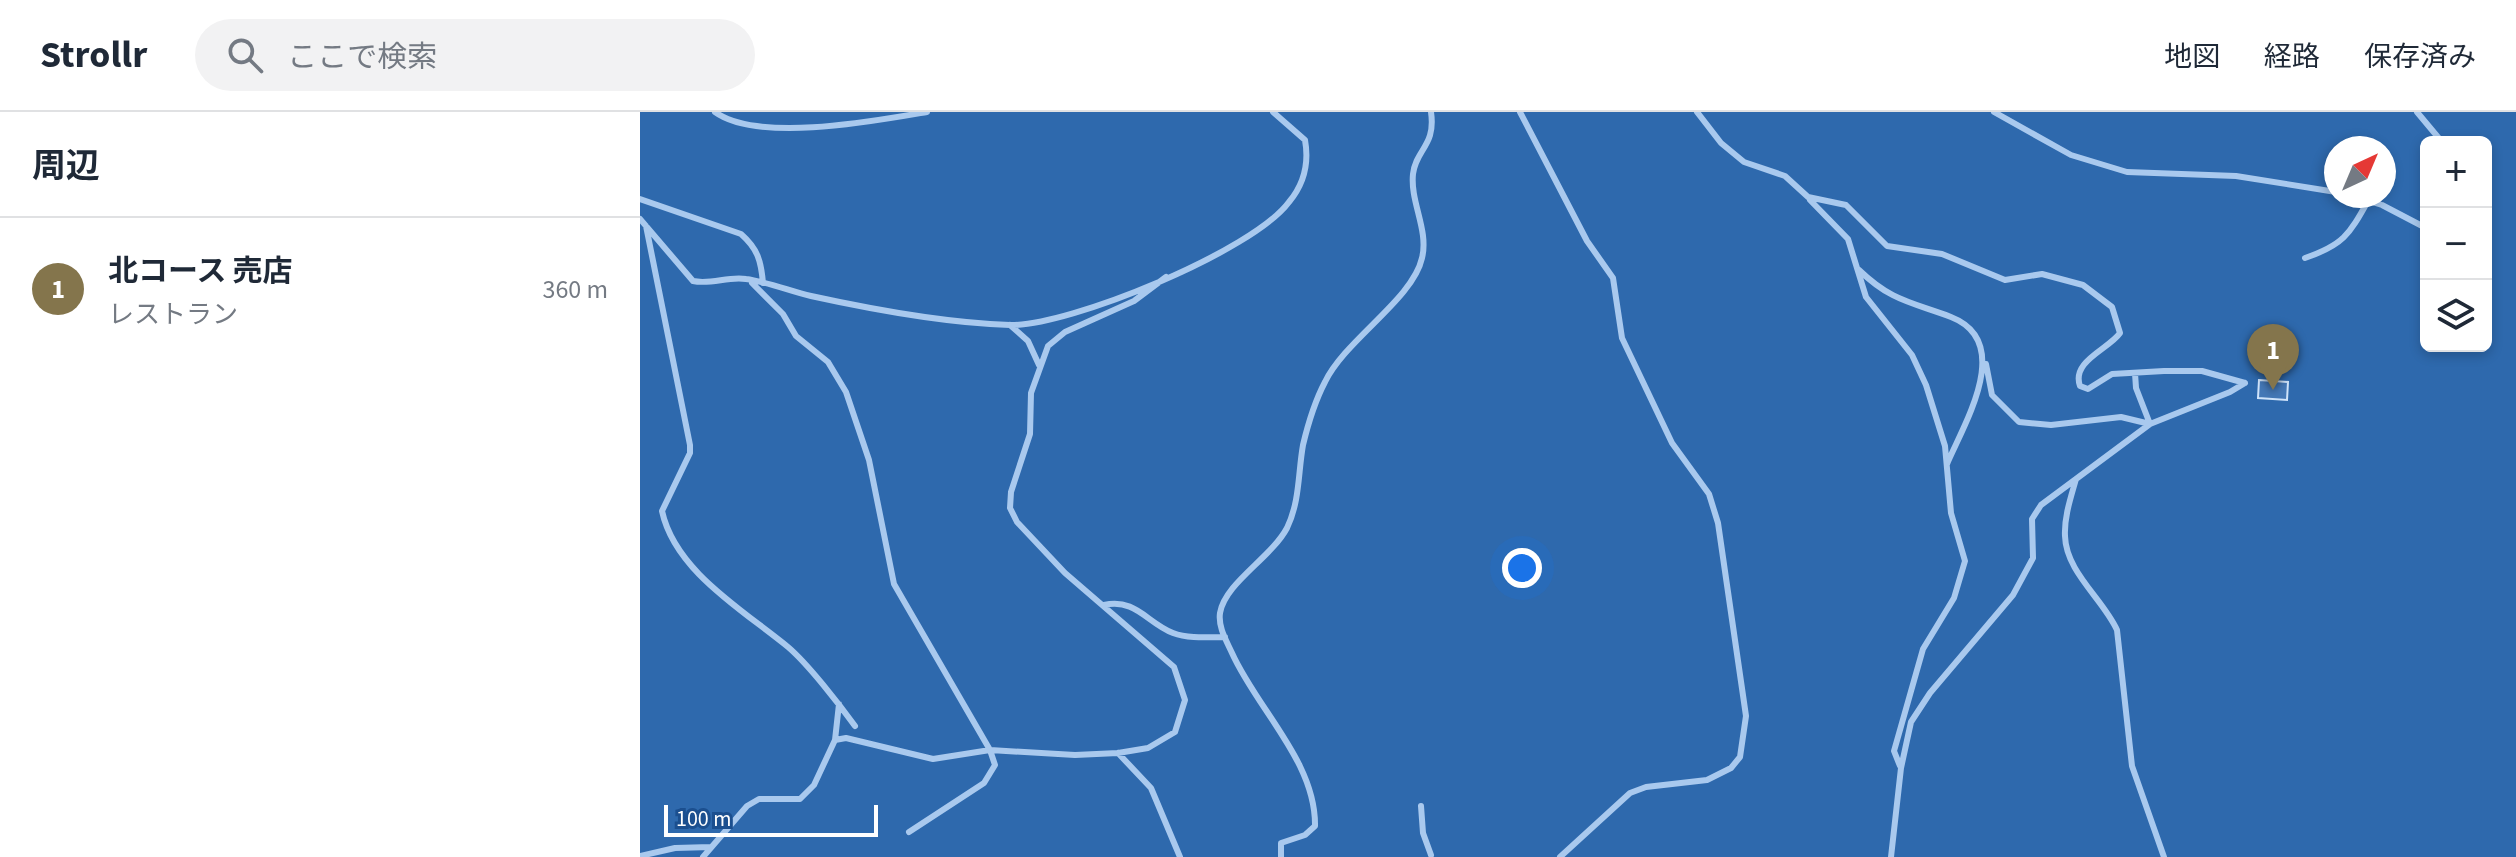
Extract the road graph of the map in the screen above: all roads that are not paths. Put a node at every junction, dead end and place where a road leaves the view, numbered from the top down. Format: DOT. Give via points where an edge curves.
graph roads {
  1 [pos="715,112"];
  2 [pos="927,112"];
  3 [pos="1273,112"];
  4 [pos="1431,112"];
  5 [pos="1520,112"];
  6 [pos="1697,112"];
  7 [pos="1994,112"];
  8 [pos="2417,112"];
  9 [pos="2437,136"];
  10 [pos="2324,190"];
  11 [pos="1808,197"];
  12 [pos="640,199"];
  13 [pos="2364,208"];
  14 [pos="2383,208"];
  15 [pos="643,221"];
  16 [pos="2420,225"];
  17 [pos="2305,258"];
  18 [pos="1856,268"];
  19 [pos="1166,277"];
  20 [pos="747,279"];
  21 [pos="763,283"];
  22 [pos="1010,325"];
  23 [pos="1984,357"];
  24 [pos="1039,365"];
  25 [pos="2135,373"];
  26 [pos="2150,424"];
  27 [pos="1946,467"];
  28 [pos="2076,477"];
  29 [pos="1104,605"];
  30 [pos="1225,637"];
  31 [pos="839,704"];
  32 [pos="855,726"];
  33 [pos="835,740"];
  34 [pos="990,750"];
  35 [pos="1118,753"];
  36 [pos="1901,768"];
  37 [pos="1421,806"];
  38 [pos="909,832"];
  39 [pos="711,847"];
  40 [pos="640,856"];
  41 [pos="1431,856"];
  42 [pos="703,857"];
  43 [pos="1180,857"];
  44 [pos="1281,857"];
  45 [pos="1441,857"];
  46 [pos="1560,857"];
  47 [pos="1891,857"];
  48 [pos="2164,857"];
  1 -- 2 [label="lane" via="759,128"];
  3 -- 19 [label="lane" via="1305,140 1306,167 1289,202 1247,237"];
  4 -- 30 [label="lane" via="1432,136 1413,172 1424,242 1417,274 1351,345 1325,382 1303,446 1297,502 1288,525 1267,557 1226,596 1220,624"];
  5 -- 46 [label="lane" via="1587,241 1613,278 1622,338 1672,443 1709,494 1718,523 1746,716 1740,757 1731,768 1707,780 1630,793"];
  6 -- 11 [label="lane" via="1732,153 1785,176"];
  7 -- 10 [label="lane" via="2071,155 2127,172 2236,176"];
  8 -- 9 [label="lane"];
  11 -- 18 [label="lane" via="1848,239"];
  11 -- 25 [label="lane" via="1846,205 1887,246 1942,254 2005,280 2042,274 2083,285 2112,307 2120,333 2082,368 2080,386 2088,389 2112,374"];
  12 -- 21 [label="lane" via="741,234 760,258"];
  13 -- 17 [label="lane" via="2347,237 2330,250"];
  14 -- 16 [label="lane"];
  15 -- 20 [label="lane" via="693,281"];
  15 -- 31 [label="lane" via="690,445 662,511 671,540 722,599 789,648"];
  18 -- 23 [label="lane" via="1891,298 1956,319"];
  18 -- 27 [label="lane" via="1866,297 1912,355 1926,385 1945,446"];
  19 -- 22 [label="lane" via="1075,313"];
  19 -- 24 [label="lane" via="1134,301 1065,332 1048,346"];
  20 -- 21 [label="lane"];
  20 -- 34 [label="lane" via="763,289 796,336 828,362 846,392 869,460 894,584"];
  21 -- 22 [label="lane" via="926,317"];
  22 -- 24 [label="lane" via="1028,341"];
  23 -- 26 [label="lane" via="1992,395 2019,422 2051,425 2121,417"];
  23 -- 27 [label="lane" via="1982,381"];
  24 -- 29 [label="lane" via="1031,393 1030,434 1010,508 1065,573"];
  25 -- 26 [label="lane"];
  25 -- 26 [label="lane" via="2202,371 2245,383"];
  26 -- 28 [label="lane"];
  27 -- 36 [label="lane" via="1951,513 1965,561 1954,598 1923,649 1894,751"];
  28 -- 36 [label="lane" via="2032,519 2033,558 2013,595 1918,708"];
  28 -- 48 [label="lane" via="2066,520 2067,546 2077,572 2117,630 2132,766"];
  29 -- 30 [label="lane" via="1128,604 1172,633"];
  29 -- 35 [label="lane" via="1174,667 1185,700 1182,718 1165,741"];
  30 -- 44 [label="lane" via="1313,796 1315,826 1281,843"];
  31 -- 32 [label="lane"];
  31 -- 33 [label="lane"];
  33 -- 34 [label="lane" via="846,738 920,758"];
  33 -- 39 [label="lane" via="814,785 800,799 759,799"];
  34 -- 35 [label="lane"];
  34 -- 38 [label="lane" via="992,775"];
  35 -- 43 [label="lane" via="1151,788"];
  36 -- 47 [label="lane"];
  37 -- 41 [label="lane"];
  39 -- 40 [label="lane"];
  39 -- 42 [label="lane"];
  41 -- 45 [label="lane"];
}
